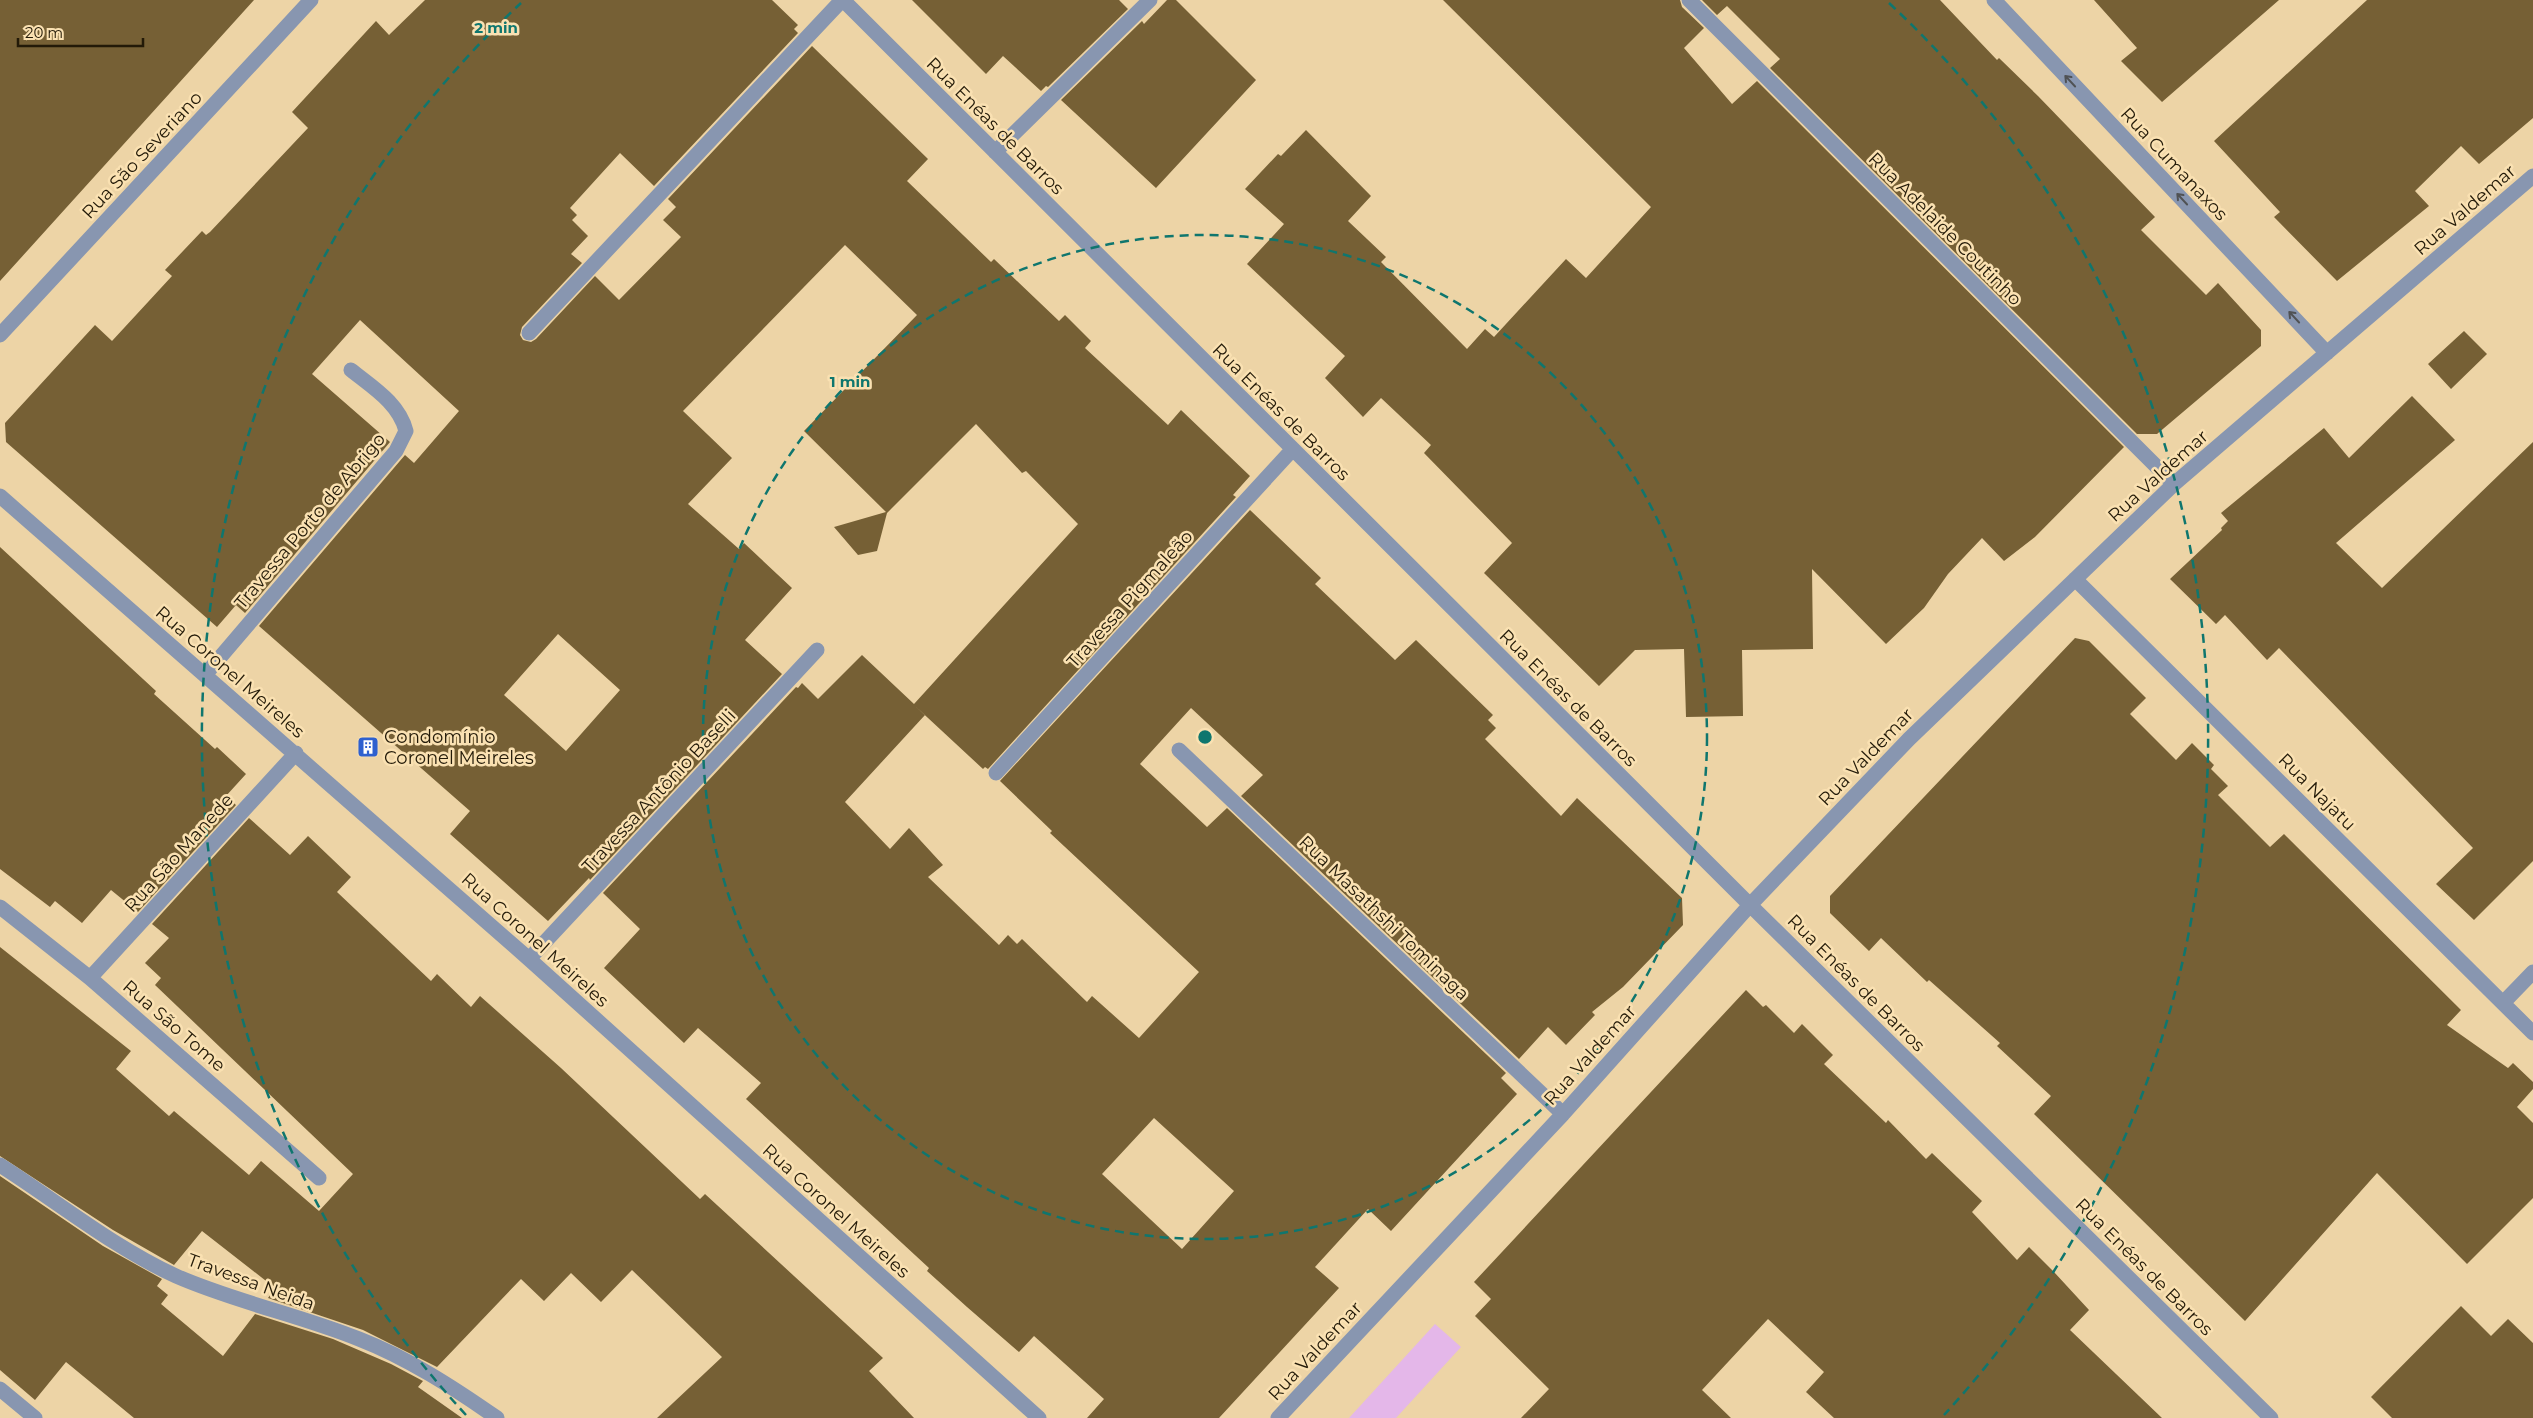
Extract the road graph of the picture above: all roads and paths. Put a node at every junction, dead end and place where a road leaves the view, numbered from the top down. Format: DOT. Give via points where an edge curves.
graph roads {
  1 [pos="311,0"];
  2 [pos="842,0"];
  3 [pos="1150,0"];
  4 [pos="1689,0"];
  5 [pos="1994,0"];
  6 [pos="995,152"];
  7 [pos="2533,176"];
  8 [pos="530,333"];
  9 [pos="0,335"];
  10 [pos="2327,353"];
  11 [pos="351,370"];
  12 [pos="1292,450"];
  13 [pos="2174,484"];
  14 [pos="0,496"];
  15 [pos="2074,579"];
  16 [pos="817,650"];
  17 [pos="205,675"];
  18 [pos="1179,750"];
  19 [pos="296,753"];
  20 [pos="996,773"];
  21 [pos="1750,905"];
  22 [pos="0,908"];
  23 [pos="529,959"];
  24 [pos="2533,972"];
  25 [pos="90,978"];
  26 [pos="2503,1003"];
  27 [pos="2533,1033"];
  28 [pos="1563,1114"];
  29 [pos="0,1165"];
  30 [pos="319,1178"];
  31 [pos="0,1389"];
  32 [pos="35,1418"];
  33 [pos="497,1418"];
  34 [pos="1039,1418"];
  35 [pos="1278,1418"];
  36 [pos="2271,1418"];
  1 -- 9 [label="street, Rua São Severiano"];
  2 -- 6 [label="street, Rua Enéas de Barros"];
  2 -- 8 [label="street"];
  3 -- 6 [label="street"];
  4 -- 13 [label="street, Rua Adelaide Coutinho"];
  10 -- 5 [label="street, Rua Cumanaxos, one-way"];
  6 -- 12 [label="street, Rua Enéas de Barros"];
  7 -- 10 [label="street, Rua Valdemar"];
  10 -- 13 [label="street, Rua Valdemar"];
  11 -- 17 [label="street, Travessa Porto de Abrigo" via="402,416 406,431 396,451"];
  12 -- 20 [label="street, Travessa Pigmaleão"];
  12 -- 21 [label="street, Rua Enéas de Barros"];
  13 -- 15 [label="street, Rua Valdemar"];
  14 -- 17 [label="street, Rua Coronel Meireles"];
  15 -- 21 [label="street, Rua Valdemar" via="1909,738"];
  15 -- 26 [label="street, Rua Najatu"];
  16 -- 23 [label="street, Travessa Antônio Baselli"];
  17 -- 19 [label="street, Rua Coronel Meireles"];
  18 -- 28 [label="street, Rua Masathshi Tominaga"];
  19 -- 23 [label="street, Rua Coronel Meireles"];
  19 -- 25 [label="street, Rua São Manede"];
  21 -- 28 [label="street, Rua Valdemar"];
  21 -- 36 [label="street, Rua Enéas de Barros"];
  22 -- 25 [label="street, Rua São Tome"];
  23 -- 34 [label="street, Rua Coronel Meireles"];
  24 -- 26 [label="street"];
  25 -- 30 [label="street, Rua São Tome"];
  26 -- 27 [label="street, Rua Najatu"];
  28 -- 35 [label="street, Rua Valdemar"];
  29 -- 33 [label="street, Travessa Neida" via="132,1254 237,1299 359,1339 413,1365"];
  31 -- 32 [label="street"];
}
